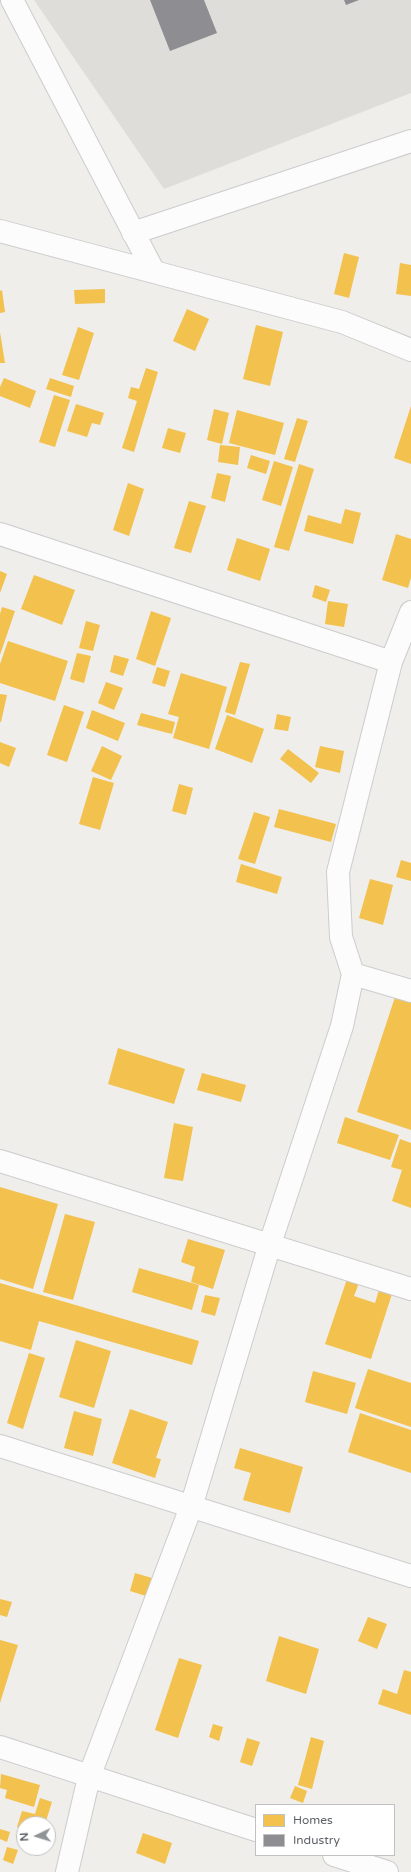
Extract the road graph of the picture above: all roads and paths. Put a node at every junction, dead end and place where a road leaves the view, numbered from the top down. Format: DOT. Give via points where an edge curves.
graph roads {
  1 [pos="12,0"];
  2 [pos="411,141"];
  3 [pos="0,231"];
  4 [pos="133,233"];
  5 [pos="154,272"];
  6 [pos="411,350"];
  7 [pos="0,534"];
  8 [pos="411,612"];
  9 [pos="391,662"];
  10 [pos="353,974"];
  11 [pos="411,991"];
  12 [pos="0,1161"];
  13 [pos="270,1244"];
  14 [pos="411,1289"];
  15 [pos="0,1446"];
  16 [pos="191,1507"];
  17 [pos="411,1576"];
  18 [pos="0,1747"];
  19 [pos="89,1777"];
  20 [pos="255,1830"];
  21 [pos="337,1856"];
  22 [pos="67,1872"];
  23 [pos="387,1872"];
  1 -- 4 [label="street"];
  2 -- 4 [label="street"];
  3 -- 5 [label="street"];
  4 -- 5 [label="street"];
  5 -- 6 [label="street" via="342,322"];
  7 -- 9 [label="street"];
  8 -- 9 [label="street"];
  9 -- 10 [label="street" via="338,872 341,936"];
  10 -- 11 [label="street"];
  10 -- 13 [label="street" via="342,1026"];
  12 -- 13 [label="street"];
  13 -- 14 [label="street"];
  13 -- 16 [label="street"];
  15 -- 16 [label="street"];
  16 -- 17 [label="street"];
  16 -- 19 [label="street"];
  18 -- 19 [label="street"];
  19 -- 20 [label="street"];
  19 -- 22 [label="street"];
  21 -- 23 [label="street"];
}
